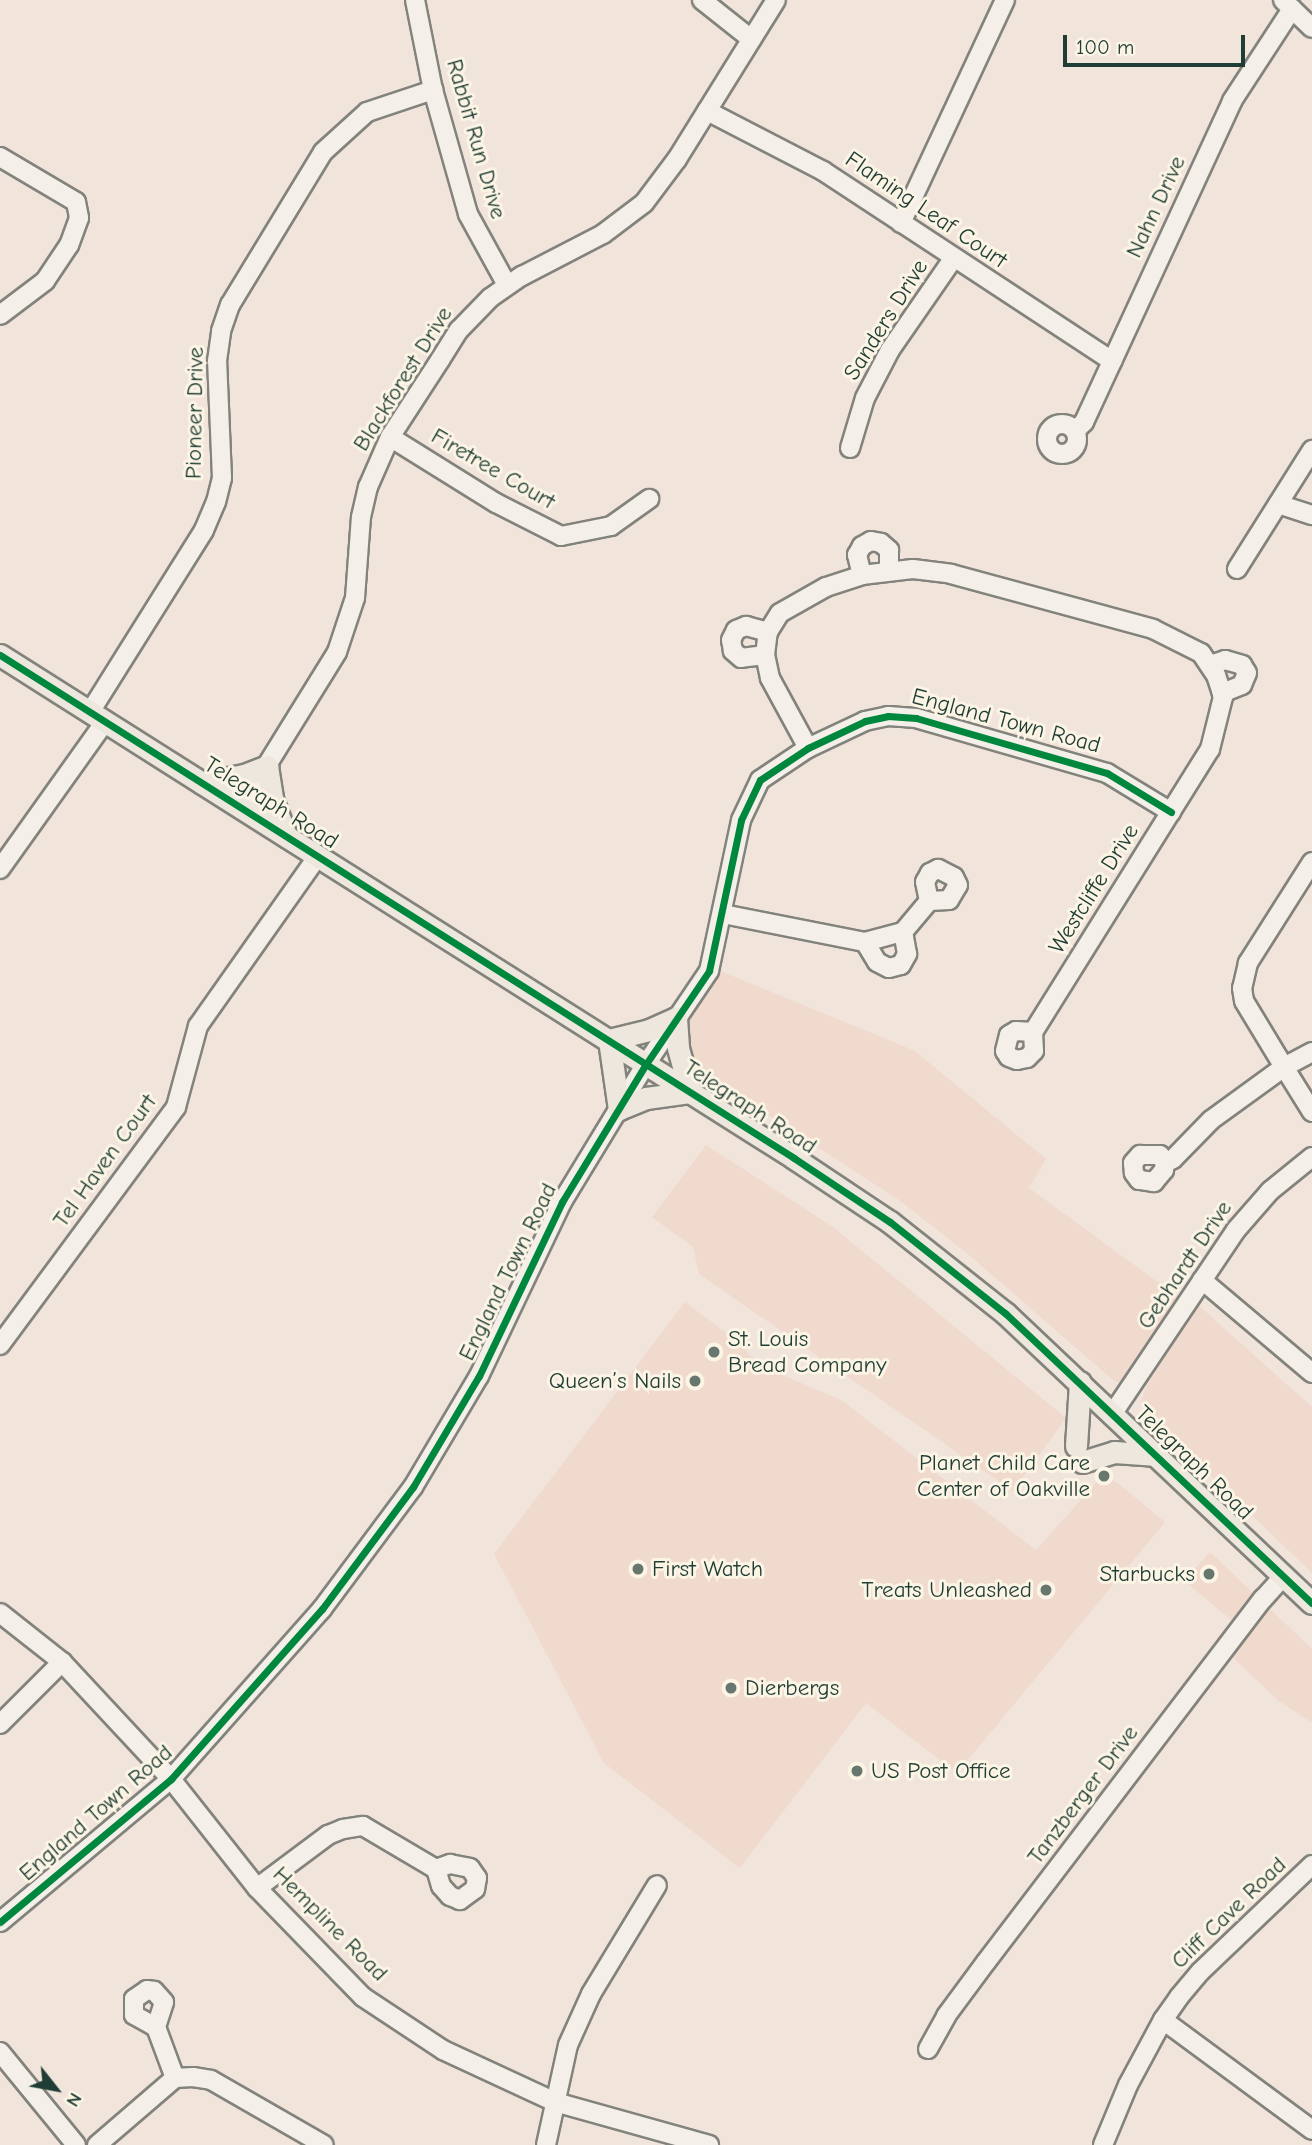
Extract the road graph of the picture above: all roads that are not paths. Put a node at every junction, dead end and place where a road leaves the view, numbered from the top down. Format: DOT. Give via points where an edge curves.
graph roads {
  1 [pos="415,0"];
  2 [pos="702,0"];
  3 [pos="776,0"];
  4 [pos="1005,0"];
  5 [pos="1287,5"];
  6 [pos="1312,28"];
  7 [pos="751,39"];
  8 [pos="433,90"];
  9 [pos="706,111"];
  10 [pos="0,157"];
  11 [pos="901,223"];
  12 [pos="953,259"];
  13 [pos="507,285"];
  14 [pos="0,315"];
  15 [pos="1112,360"];
  16 [pos="1075,431"];
  17 [pos="390,436"];
  18 [pos="850,448"];
  19 [pos="1312,450"];
  20 [pos="649,499"];
  21 [pos="1278,504"];
  22 [pos="1312,515"];
  23 [pos="1237,569"];
  24 [pos="889,571"];
  25 [pos="862,575"];
  26 [pos="768,632"];
  27 [pos="765,654"];
  28 [pos="0,655"];
  29 [pos="1210,665"];
  30 [pos="1222,693"];
  31 [pos="97,717"];
  32 [pos="808,748"];
  33 [pos="267,766"];
  34 [pos="202,783"];
  35 [pos="241,807"];
  36 [pos="1171,811"];
  37 [pos="286,835"];
  38 [pos="318,856"];
  39 [pos="1312,863"];
  40 [pos="0,869"];
  41 [pos="929,901"];
  42 [pos="723,914"];
  43 [pos="903,932"];
  44 [pos="865,942"];
  45 [pos="676,1018"];
  46 [pos="1033,1032"];
  47 [pos="609,1040"];
  48 [pos="1312,1052"];
  49 [pos="646,1064"];
  50 [pos="1284,1067"];
  51 [pos="690,1091"];
  52 [pos="619,1109"];
  53 [pos="1312,1112"];
  54 [pos="1312,1157"];
  55 [pos="1165,1163"];
  56 [pos="1202,1280"];
  57 [pos="0,1345"];
  58 [pos="1312,1373"];
  59 [pos="1080,1382"];
  60 [pos="1113,1413"];
  61 [pos="1157,1455"];
  62 [pos="1284,1576"];
  63 [pos="1312,1603"];
  64 [pos="0,1614"];
  65 [pos="62,1662"];
  66 [pos="0,1724"];
  67 [pos="171,1779"];
  68 [pos="1312,1865"];
  69 [pos="436,1869"];
  70 [pos="657,1885"];
  71 [pos="257,1888"];
  72 [pos="0,1922"];
  73 [pos="1163,2020"];
  74 [pos="156,2027"];
  75 [pos="928,2049"];
  76 [pos="0,2052"];
  77 [pos="175,2078"];
  78 [pos="555,2102"];
  79 [pos="1312,2130"];
  80 [pos="76,2145"];
  81 [pos="97,2145"];
  82 [pos="324,2145"];
  83 [pos="546,2145"];
  84 [pos="709,2145"];
  85 [pos="1103,2145"];
  1 -- 8 [label="street, Rabbit Run Drive"];
  2 -- 7 [label="street"];
  3 -- 7 [label="street, Blackforest Drive"];
  4 -- 11 [label="street, Sanders Drive"];
  5 -- 6 [label="street"];
  5 -- 15 [label="street, Nahn Drive" via="1232,101"];
  7 -- 9 [label="street, Blackforest Drive"];
  8 -- 13 [label="street, Rabbit Run Drive" via="468,214"];
  8 -- 31 [label="street, Pioneer Drive" via="367,112 323,152 230,305 217,361 222,478 216,502"];
  9 -- 11 [label="street, Flaming Leaf Court" via="823,171"];
  9 -- 13 [label="street, Blackforest Drive" via="644,203 603,234"];
  10 -- 14 [label="street" via="76,202 79,218 69,245 45,281"];
  11 -- 12 [label="street, Flaming Leaf Court"];
  12 -- 15 [label="street, Flaming Leaf Court"];
  12 -- 18 [label="street, Sanders Drive" via="890,351 865,398"];
  13 -- 17 [label="street, Blackforest Drive" via="460,330"];
  15 -- 16 [label="street, Nahn Drive" via="1084,422"];
  17 -- 20 [label="street, Firetree Court" via="496,503 561,536 611,526"];
  17 -- 33 [label="street, Blackforest Drive" via="368,487 361,517 355,598 348,625 326,673"];
  19 -- 21 [label="street"];
  21 -- 22 [label="street"];
  21 -- 23 [label="street"];
  24 -- 25 [label="street"];
  24 -- 25 [label="street" via="888,550 871,541 862,545 858,555"];
  24 -- 29 [label="street" via="951,574 1153,629 1193,648"];
  25 -- 26 [label="street" via="826,587 780,613"];
  26 -- 27 [label="street"];
  26 -- 27 [label="street" via="746,625 736,630 731,640 733,651 741,658"];
  27 -- 32 [label="street" via="770,678"];
  28 -- 31 [label="main road, Telegraph Road"];
  29 -- 30 [label="street"];
  29 -- 30 [label="street" via="1226,660 1242,664 1247,673 1242,685"];
  30 -- 36 [label="street, Westcliffe Drive" via="1210,749"];
  31 -- 34 [label="main road, Telegraph Road"];
  31 -- 40 [label="street, Pioneer Drive"];
  32 -- 36 [label="street, England Town Road" via="865,721 888,716 916,718 1107,773"];
  32 -- 42 [label="street, England Town Road" via="760,780 750,797 741,820"];
  33 -- 34 [label="main road"];
  33 -- 35 [label="street, Blackforest Drive"];
  33 -- 37 [label="main road" via="272,799"];
  34 -- 35 [label="main road, Telegraph Road"];
  35 -- 37 [label="main road, Telegraph Road"];
  36 -- 46 [label="street, Westcliffe Drive"];
  37 -- 38 [label="main road, Telegraph Road"];
  38 -- 47 [label="main road, Telegraph Road"];
  38 -- 57 [label="street, Tel Haven Court" via="198,1026 176,1107"];
  39 -- 50 [label="street" via="1248,963 1242,988 1244,1001"];
  41 -- 43 [label="street"];
  42 -- 44 [label="street"];
  42 -- 45 [label="street, England Town Road" via="709,971"];
  43 -- 44 [label="street"];
  43 -- 44 [label="street" via="907,954 901,965 889,968 877,962"];
  45 -- 47 [label="main road"];
  45 -- 49 [label="street, England Town Road"];
  45 -- 51 [label="main road" via="678,1048"];
  47 -- 49 [label="main road, Telegraph Road"];
  47 -- 52 [label="main road"];
  48 -- 50 [label="street"];
  49 -- 51 [label="main road, Telegraph Road"];
  49 -- 52 [label="street, England Town Road"];
  50 -- 53 [label="street"];
  50 -- 55 [label="street" via="1211,1120"];
  51 -- 52 [label="main road" via="646,1098"];
  51 -- 59 [label="main road, Telegraph Road" via="923,1246"];
  52 -- 67 [label="street, England Town Road" via="562,1202 479,1376 413,1488 322,1609"];
  54 -- 56 [label="street, Gebhardt Drive" via="1254,1208"];
  56 -- 58 [label="street"];
  56 -- 60 [label="street, Gebhardt Drive"];
  59 -- 60 [label="main road, Telegraph Road"];
  59 -- 61 [label="main road" via="1079,1454"];
  60 -- 61 [label="main road, Telegraph Road"];
  61 -- 62 [label="main road, Telegraph Road"];
  62 -- 63 [label="main road, Telegraph Road"];
  62 -- 75 [label="street, Tanzberger Drive" via="970,1983"];
  64 -- 65 [label="street, Hempline Road"];
  65 -- 66 [label="street"];
  65 -- 67 [label="street, Hempline Road"];
  67 -- 71 [label="street, Hempline Road"];
  67 -- 72 [label="street, England Town Road"];
  68 -- 73 [label="street, Cliff Cave Road" via="1200,1972"];
  69 -- 71 [label="street" via="363,1826 328,1835"];
  70 -- 78 [label="street" via="591,1994 568,2045"];
  71 -- 78 [label="street, Hempline Road" via="363,1997 443,2050"];
  73 -- 79 [label="street"];
  73 -- 85 [label="street, Cliff Cave Road"];
  74 -- 77 [label="street"];
  76 -- 80 [label="street"];
  77 -- 81 [label="street"];
  77 -- 82 [label="street" via="211,2080"];
  78 -- 83 [label="street"];
  78 -- 84 [label="street, Hempline Road"];
}
